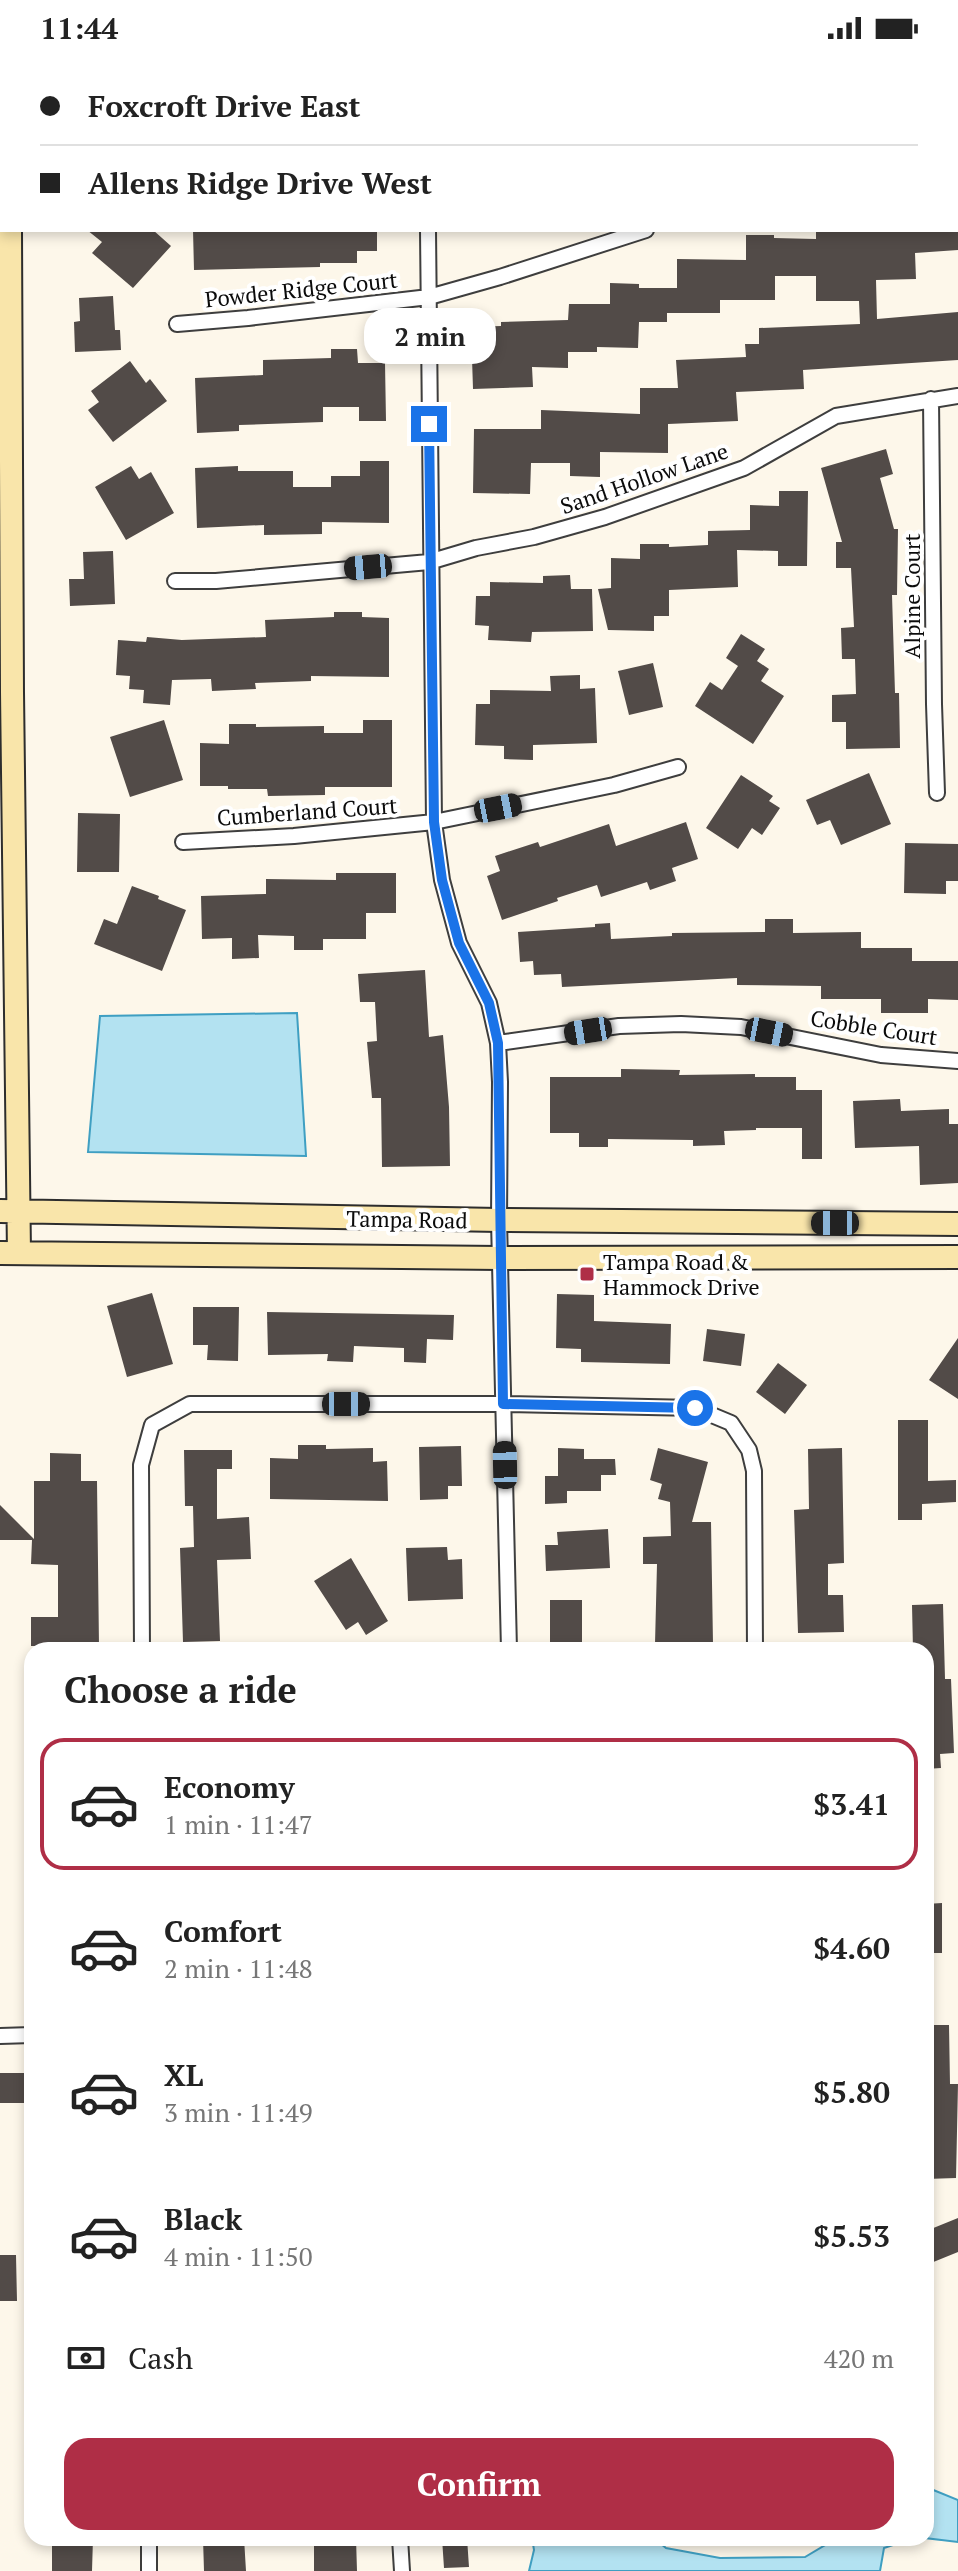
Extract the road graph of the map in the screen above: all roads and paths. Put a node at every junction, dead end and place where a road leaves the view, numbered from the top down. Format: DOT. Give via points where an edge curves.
graph roads {
  1 [pos="10,232"];
  2 [pos="428,232"];
  3 [pos="640,232"];
  4 [pos="429,297"];
  5 [pos="177,324"];
  6 [pos="958,396"];
  7 [pos="931,399"];
  8 [pos="6,519"];
  9 [pos="429,562"];
  10 [pos="175,581"];
  11 [pos="6,692"];
  12 [pos="678,767"];
  13 [pos="937,793"];
  14 [pos="434,822"];
  15 [pos="183,842"];
  16 [pos="498,1043"];
  17 [pos="958,1061"];
  18 [pos="9,1211"];
  19 [pos="499,1220"];
  20 [pos="958,1224"];
  21 [pos="9,1253"];
  22 [pos="958,1257"];
  23 [pos="500,1258"];
  24 [pos="503,1404"];
  25 [pos="142,1642"];
  26 [pos="509,1642"];
  27 [pos="755,1642"];
  28 [pos="24,2035"];
  29 [pos="0,2036"];
  30 [pos="149,2546"];
  31 [pos="400,2546"];
  32 [pos="149,2571"];
  33 [pos="402,2571"];
  1 -- 8 [label="main road"];
  2 -- 4 [label="street"];
  3 -- 4 [label="street, Powder Ridge Court"];
  4 -- 5 [label="street, Powder Ridge Court"];
  4 -- 9 [label="street"];
  6 -- 7 [label="street, Sand Hollow Lane"];
  7 -- 9 [label="street, Sand Hollow Lane" via="836,416 744,468 605,517"];
  7 -- 13 [label="street, Alpine Court"];
  8 -- 11 [label="main road"];
  9 -- 10 [label="street, Sand Hollow Lane"];
  9 -- 14 [label="street"];
  11 -- 18 [label="main road"];
  12 -- 14 [label="street, Cumberland Court"];
  14 -- 15 [label="street, Cumberland Court"];
  14 -- 16 [label="street" via="459,943 489,1003"];
  16 -- 17 [label="street, Cobble Court" via="619,1026 681,1024 741,1027 881,1055"];
  16 -- 19 [label="street"];
  18 -- 19 [label="main road, Tampa Road"];
  18 -- 21 [label="main road"];
  19 -- 20 [label="main road, Tampa Road"];
  19 -- 23 [label="street"];
  21 -- 23 [label="main road, Tampa Road"];
  22 -- 23 [label="main road, Tampa Road"];
  23 -- 24 [label="street"];
  24 -- 25 [label="street" via="190,1404 152,1425 141,1465"];
  24 -- 26 [label="street"];
  24 -- 27 [label="street" via="695,1408 731,1423 749,1450 754,1471"];
  28 -- 29 [label="street"];
  30 -- 32 [label="street"];
  31 -- 33 [label="street"];
}
